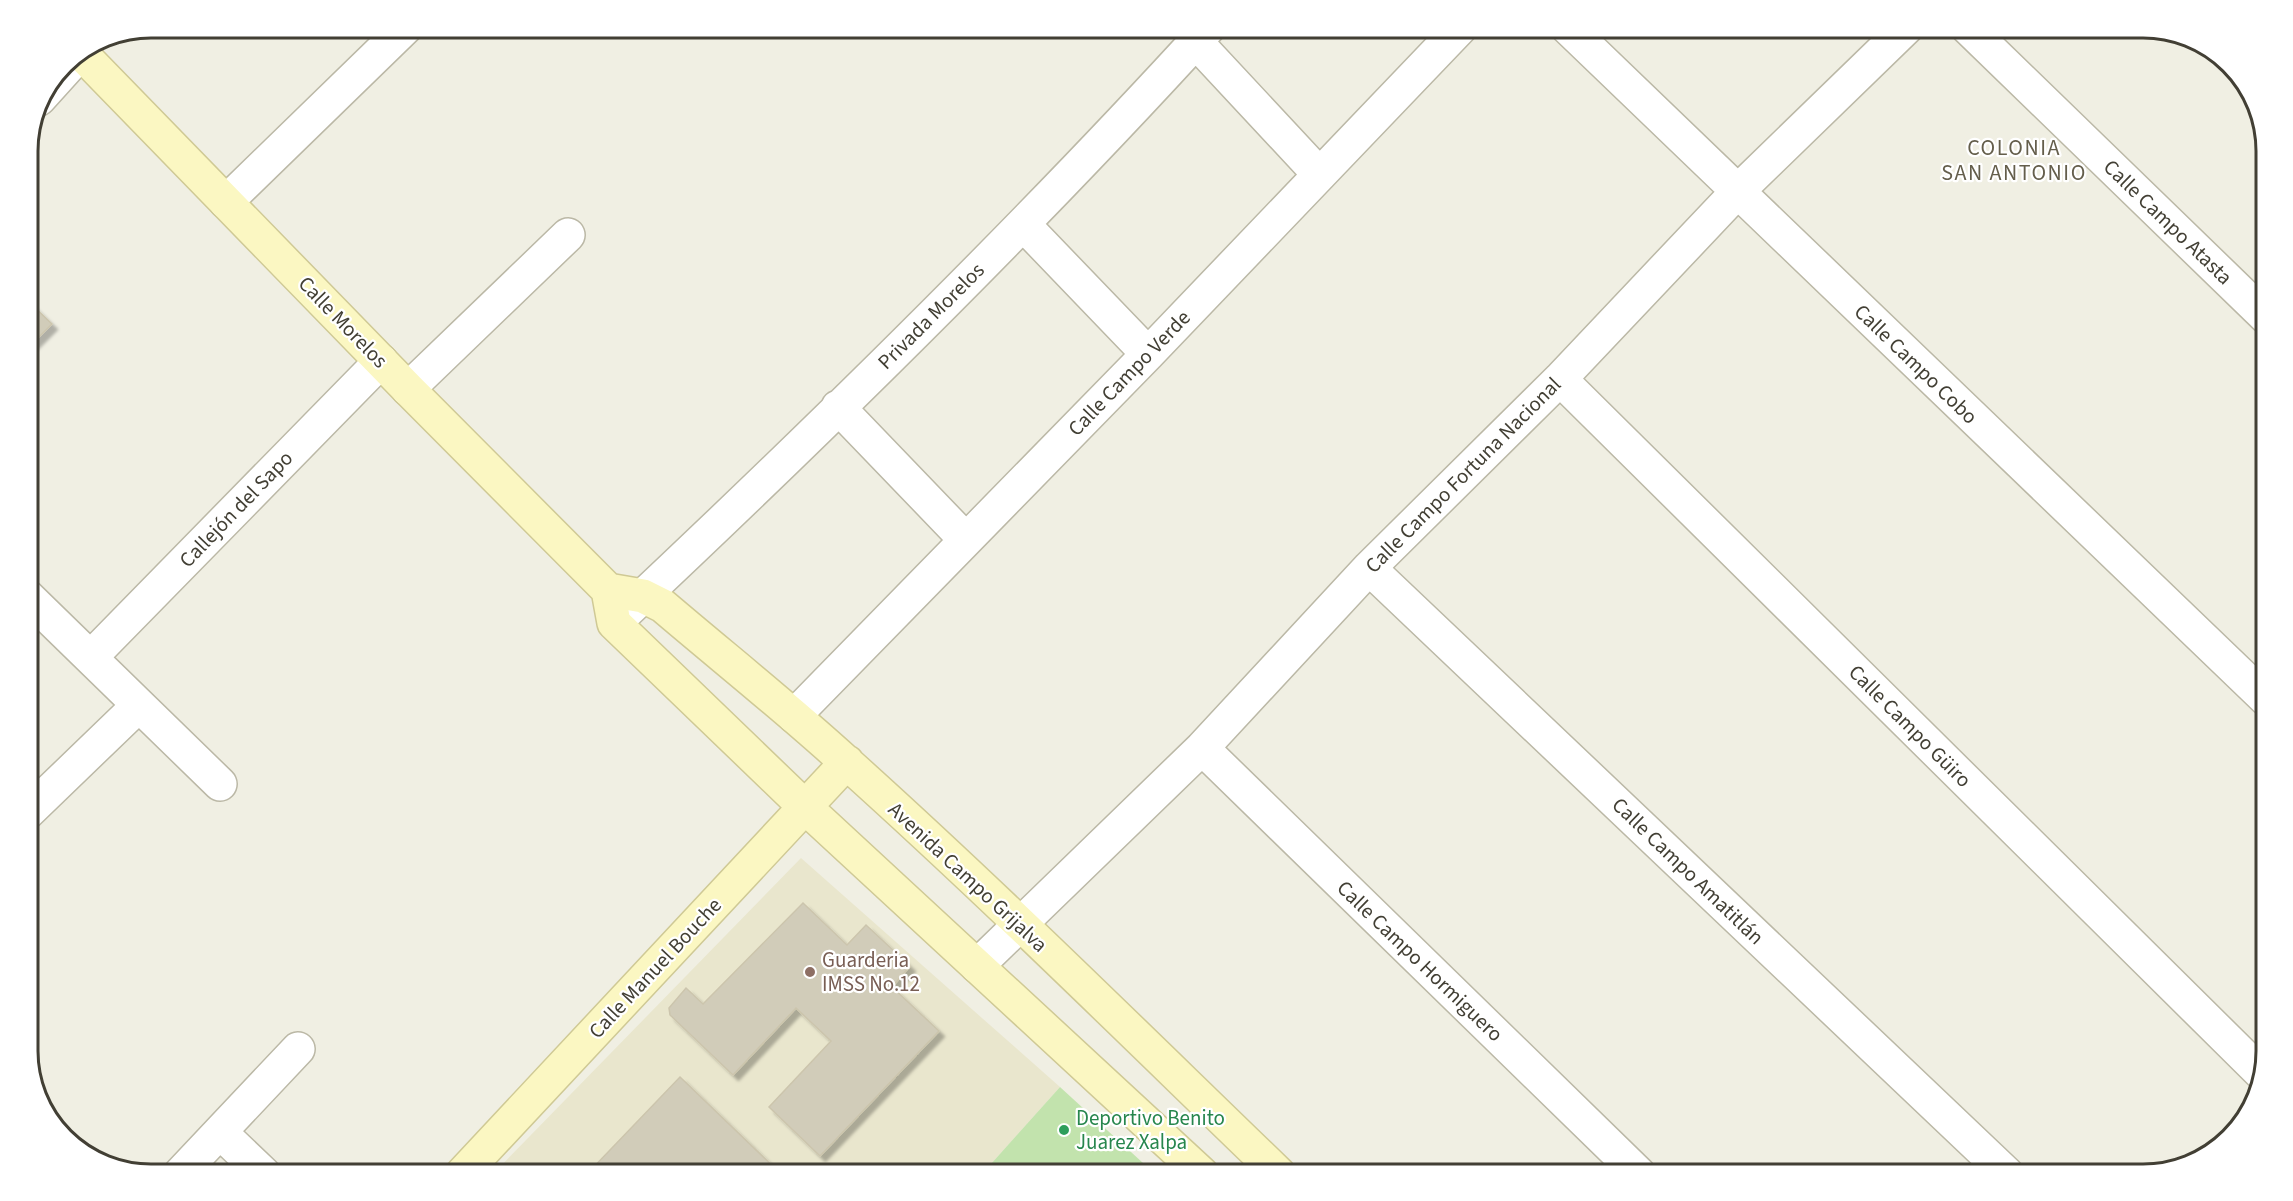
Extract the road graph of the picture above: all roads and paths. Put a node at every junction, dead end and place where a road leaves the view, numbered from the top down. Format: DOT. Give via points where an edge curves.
graph roads {
  1 [pos="395,38"];
  2 [pos="1198,38"];
  3 [pos="1205,38"];
  4 [pos="1450,38"];
  5 [pos="1578,38"];
  6 [pos="1896,38"];
  7 [pos="1978,38"];
  8 [pos="88,57"];
  9 [pos="1319,174"];
  10 [pos="1737,192"];
  11 [pos="226,202"];
  12 [pos="1023,224"];
  13 [pos="568,235"];
  14 [pos="2255,307"];
  15 [pos="1148,354"];
  16 [pos="381,361"];
  17 [pos="1560,379"];
  18 [pos="408,389"];
  19 [pos="838,407"];
  20 [pos="966,539"];
  21 [pos="1369,568"];
  22 [pos="608,590"];
  23 [pos="643,596"];
  24 [pos="38,606"];
  25 [pos="614,623"];
  26 [pos="91,657"];
  27 [pos="2256,689"];
  28 [pos="138,705"];
  29 [pos="794,716"];
  30 [pos="1202,748"];
  31 [pos="846,762"];
  32 [pos="220,784"];
  33 [pos="38,802"];
  34 [pos="805,807"];
  35 [pos="1020,924"];
  36 [pos="977,966"];
  37 [pos="298,1049"];
  38 [pos="2254,1066"];
  39 [pos="220,1132"];
  40 [pos="190,1163"];
  41 [pos="252,1163"];
  42 [pos="472,1163"];
  43 [pos="1190,1163"];
  44 [pos="1268,1163"];
  45 [pos="1628,1163"];
  46 [pos="1995,1163"];
  1 -- 11 [label="street"];
  2 -- 12 [label="street, Privada Morelos"];
  3 -- 9 [label="street"];
  4 -- 9 [label="street, Calle Campo Verde"];
  5 -- 10 [label="street, Calle Campo Cobo"];
  6 -- 10 [label="street, Calle Campo Fortuna Nacional"];
  7 -- 14 [label="street, Calle Campo Atasta"];
  8 -- 11 [label="street, Calle Morelos"];
  9 -- 15 [label="street, Calle Campo Verde"];
  10 -- 17 [label="street, Calle Campo Fortuna Nacional"];
  10 -- 27 [label="street, Calle Campo Cobo"];
  11 -- 16 [label="street, Calle Morelos"];
  12 -- 15 [label="street"];
  12 -- 19 [label="street, Privada Morelos"];
  13 -- 18 [label="street"];
  15 -- 20 [label="street, Calle Campo Verde"];
  16 -- 18 [label="street, Calle Morelos"];
  16 -- 26 [label="street, Callejón del Sapo"];
  17 -- 21 [label="street, Calle Campo Fortuna Nacional"];
  17 -- 38 [label="street, Calle Campo Güiro"];
  18 -- 22 [label="street, Calle Morelos"];
  19 -- 20 [label="street"];
  19 -- 23 [label="street, Privada Morelos"];
  20 -- 29 [label="street, Calle Campo Verde"];
  21 -- 30 [label="street, Calle Campo Fortuna Nacional"];
  21 -- 46 [label="street, Calle Campo Amatitlán"];
  22 -- 23 [label="street"];
  22 -- 25 [label="street"];
  23 -- 25 [label="street, Privada Morelos"];
  23 -- 29 [label="street, Avenida Campo Grijalva" via="663,606"];
  24 -- 26 [label="street"];
  25 -- 34 [label="street"];
  26 -- 28 [label="street"];
  28 -- 32 [label="street"];
  28 -- 33 [label="street"];
  29 -- 31 [label="street, Avenida Campo Grijalva"];
  30 -- 35 [label="street, Calle Campo Fortuna Nacional"];
  30 -- 45 [label="street, Calle Campo Hormiguero"];
  31 -- 34 [label="street, Calle Manuel Bouche"];
  31 -- 35 [label="street, Avenida Campo Grijalva"];
  34 -- 36 [label="street"];
  34 -- 42 [label="street, Calle Manuel Bouche"];
  35 -- 36 [label="street, Calle Campo Fortuna Nacional"];
  35 -- 44 [label="street, Avenida Campo Grijalva"];
  36 -- 43 [label="street"];
  37 -- 39 [label="street"];
  39 -- 40 [label="street"];
  39 -- 41 [label="street"];
}
